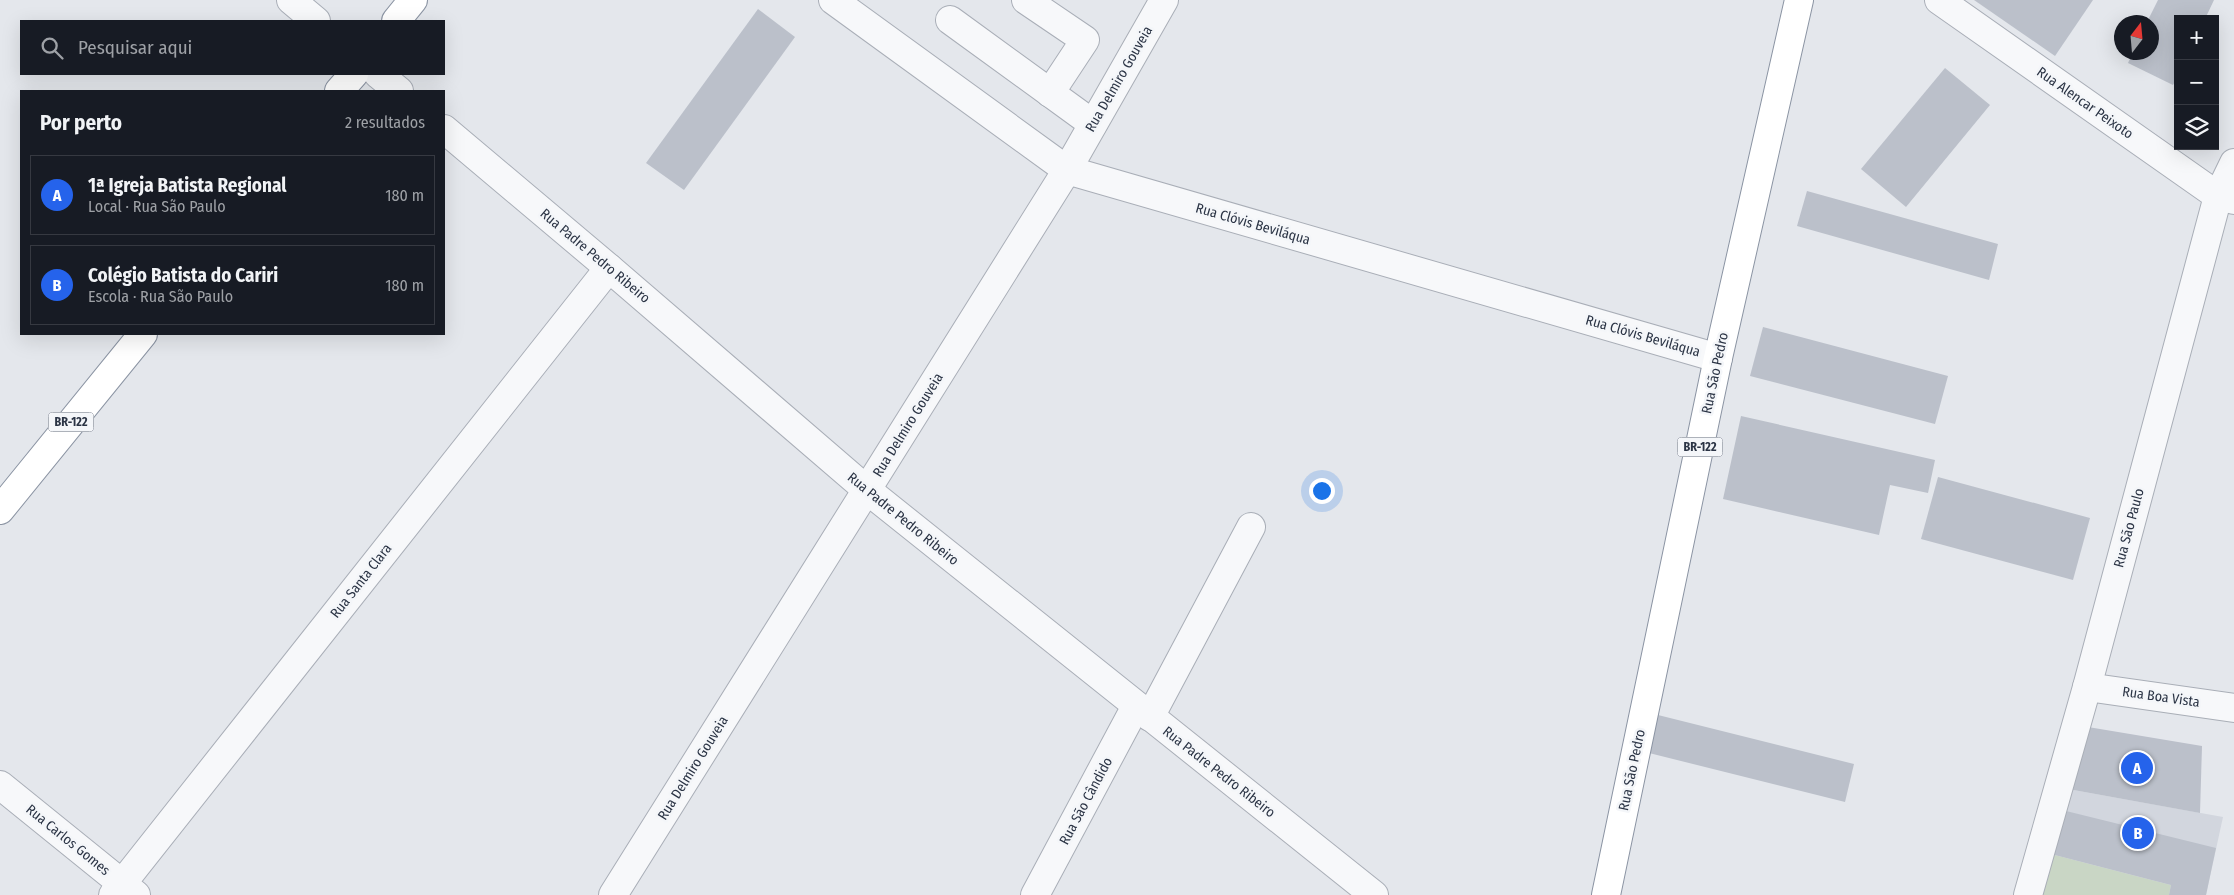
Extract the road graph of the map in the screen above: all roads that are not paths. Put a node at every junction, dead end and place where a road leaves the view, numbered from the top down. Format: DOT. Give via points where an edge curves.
graph roads {
  1 [pos="291,0"];
  2 [pos="413,0"];
  3 [pos="833,0"];
  4 [pos="1026,0"];
  5 [pos="1164,0"];
  6 [pos="1799,0"];
  7 [pos="1939,0"];
  8 [pos="315,20"];
  9 [pos="397,20"];
  10 [pos="950,20"];
  11 [pos="353,75"];
  12 [pos="379,75"];
  13 [pos="341,90"];
  14 [pos="398,90"];
  15 [pos="1050,93"];
  16 [pos="1093,124"];
  17 [pos="445,130"];
  18 [pos="2234,163"];
  19 [pos="1067,170"];
  20 [pos="2226,198"];
  21 [pos="609,268"];
  22 [pos="142,335"];
  23 [pos="1718,358"];
  24 [pos="868,490"];
  25 [pos="0,510"];
  26 [pos="1251,528"];
  27 [pos="2087,687"];
  28 [pos="2234,708"];
  29 [pos="1143,712"];
  30 [pos="0,785"];
  31 [pos="124,891"];
  32 [pos="1608,894"];
  33 [pos="612,895"];
  34 [pos="1035,895"];
  35 [pos="1374,895"];
  36 [pos="2028,895"];
  1 -- 8 [label="street"];
  2 -- 9 [label="highway"];
  3 -- 19 [label="street, Rua Clóvis Beviláqua"];
  4 -- 15 [label="street" via="1085,40"];
  5 -- 16 [label="street, Rua Delmiro Gouveia"];
  6 -- 23 [label="highway, Rua São Pedro / BR-122"];
  7 -- 20 [label="street, Rua Alencar Peixoto"];
  10 -- 15 [label="street"];
  11 -- 13 [label="highway"];
  12 -- 14 [label="street"];
  15 -- 16 [label="street"];
  16 -- 19 [label="street, Rua Delmiro Gouveia"];
  17 -- 21 [label="street, Rua Padre Pedro Ribeiro"];
  18 -- 20 [label="street, Rua São Paulo"];
  19 -- 23 [label="street, Rua Clóvis Beviláqua"];
  19 -- 24 [label="street, Rua Delmiro Gouveia"];
  20 -- 27 [label="street, Rua São Paulo"];
  21 -- 24 [label="street, Rua Padre Pedro Ribeiro"];
  21 -- 31 [label="street, Rua Santa Clara"];
  22 -- 25 [label="highway, BR-122"];
  23 -- 32 [label="highway, Rua São Pedro / BR-122"];
  24 -- 29 [label="street, Rua Padre Pedro Ribeiro"];
  24 -- 33 [label="street, Rua Delmiro Gouveia"];
  26 -- 29 [label="street, Rua São Cândido"];
  27 -- 28 [label="street, Rua Boa Vista"];
  27 -- 36 [label="street, Rua São Paulo"];
  29 -- 34 [label="street, Rua São Cândido"];
  29 -- 35 [label="street, Rua Padre Pedro Ribeiro"];
  30 -- 31 [label="street, Rua Carlos Gomes"];
}
